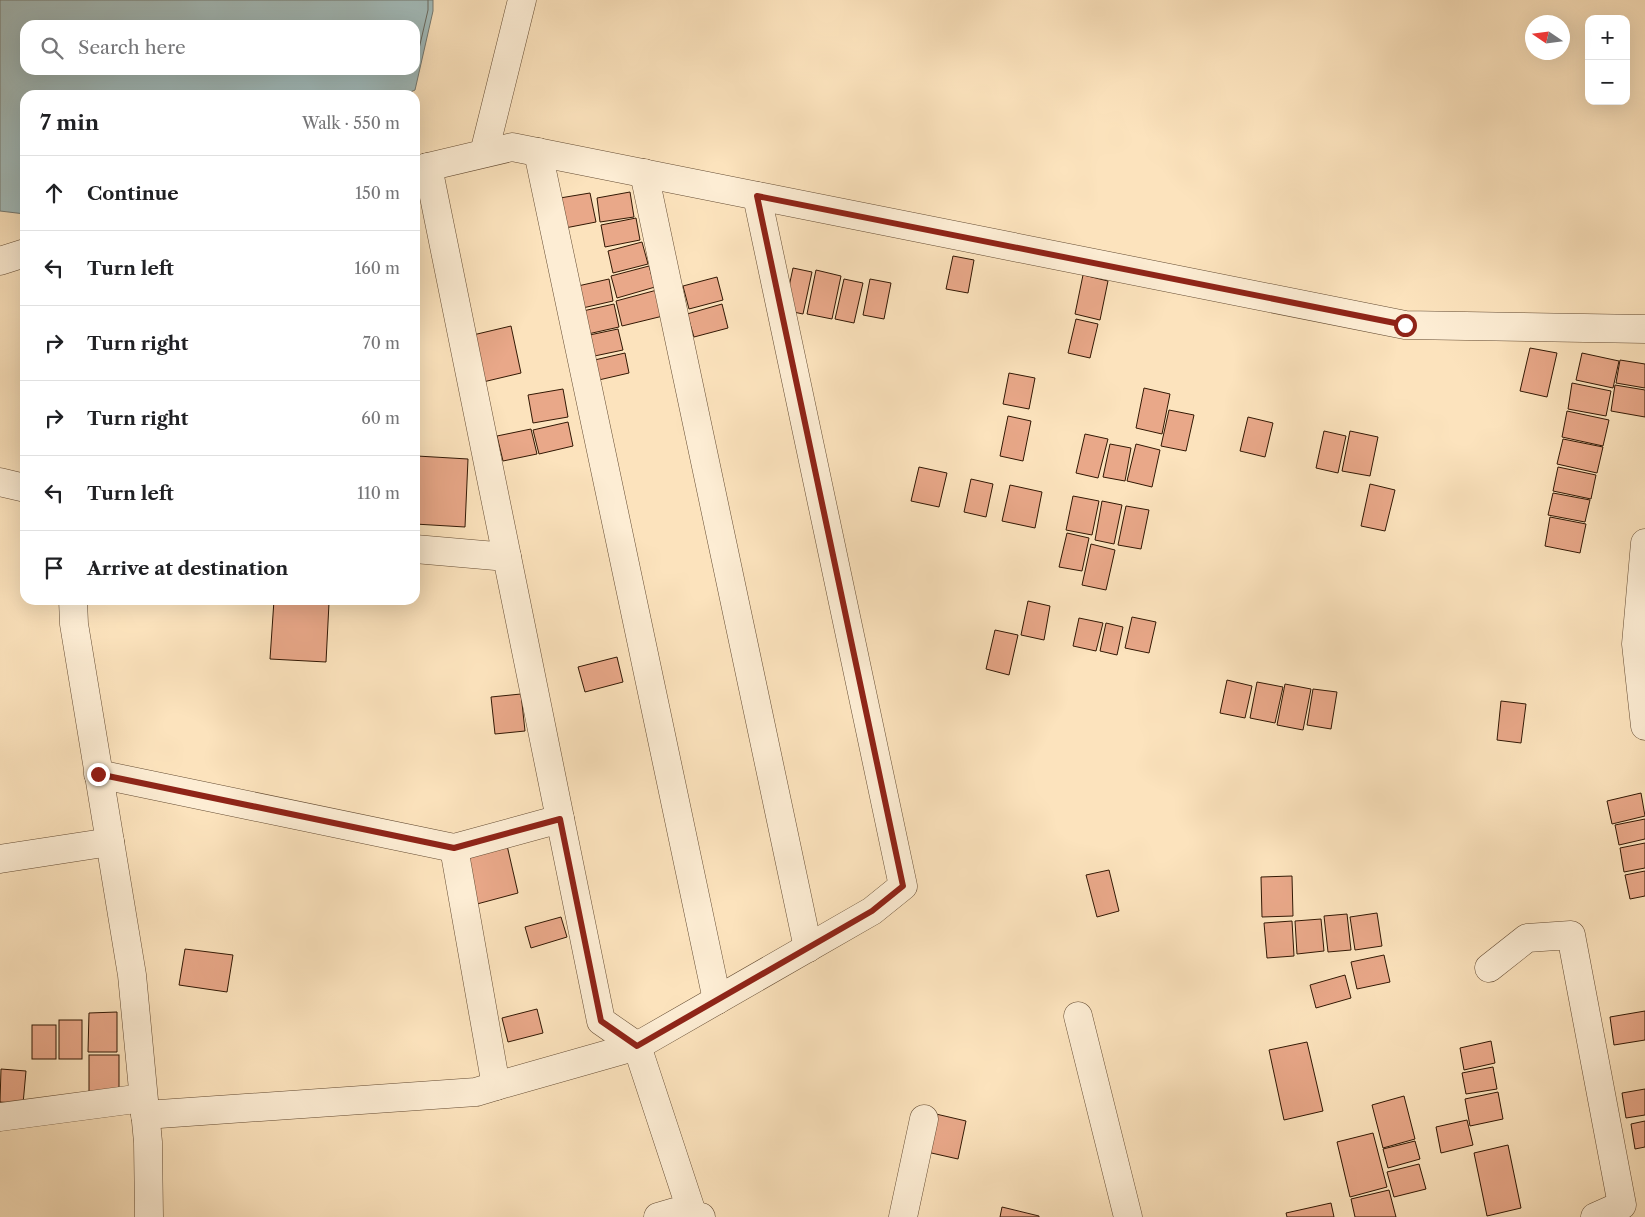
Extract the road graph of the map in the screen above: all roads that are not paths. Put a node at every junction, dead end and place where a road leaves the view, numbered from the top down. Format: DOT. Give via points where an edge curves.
graph roads {
  1 [pos="522,0"];
  2 [pos="538,152"];
  3 [pos="484,154"];
  4 [pos="421,169"];
  5 [pos="644,173"];
  6 [pos="757,196"];
  7 [pos="20,254"];
  8 [pos="0,261"];
  9 [pos="1645,329"];
  10 [pos="0,482"];
  11 [pos="20,487"];
  12 [pos="1645,543"];
  13 [pos="420,549"];
  14 [pos="507,557"];
  15 [pos="73,605"];
  16 [pos="1645,726"];
  17 [pos="98,774"];
  18 [pos="560,819"];
  19 [pos="110,842"];
  20 [pos="454,848"];
  21 [pos="0,858"];
  22 [pos="808,948"];
  23 [pos="1489,968"];
  24 [pos="717,1000"];
  25 [pos="1078,1016"];
  26 [pos="637,1046"];
  27 [pos="496,1086"];
  28 [pos="144,1107"];
  29 [pos="0,1117"];
  30 [pos="924,1119"];
  31 [pos="680,1216"];
  32 [pos="149,1217"];
  33 [pos="903,1217"];
  34 [pos="1128,1217"];
  35 [pos="1595,1217"];
  1 -- 3 [label="street"];
  2 -- 3 [label="street" via="512,147"];
  2 -- 5 [label="street"];
  2 -- 24 [label="street"];
  3 -- 4 [label="street"];
  4 -- 14 [label="street"];
  5 -- 6 [label="street"];
  5 -- 22 [label="street"];
  6 -- 9 [label="street" via="1405,325"];
  6 -- 22 [label="street" via="903,886 872,911"];
  7 -- 8 [label="street"];
  10 -- 11 [label="street"];
  12 -- 16 [label="street" via="1636,644"];
  13 -- 14 [label="street"];
  14 -- 18 [label="street"];
  15 -- 17 [label="street"];
  17 -- 19 [label="street"];
  17 -- 20 [label="street"];
  18 -- 20 [label="street"];
  18 -- 26 [label="street" via="601,1021"];
  19 -- 21 [label="street"];
  19 -- 28 [label="street" via="132,975"];
  20 -- 27 [label="street"];
  22 -- 24 [label="street"];
  23 -- 35 [label="street" via="1527,938 1571,935 1622,1205"];
  24 -- 26 [label="street"];
  25 -- 34 [label="street"];
  26 -- 27 [label="street"];
  26 -- 31 [label="street"];
  27 -- 28 [label="street" via="476,1092"];
  28 -- 29 [label="street"];
  28 -- 32 [label="street"];
  30 -- 33 [label="street"];
}
